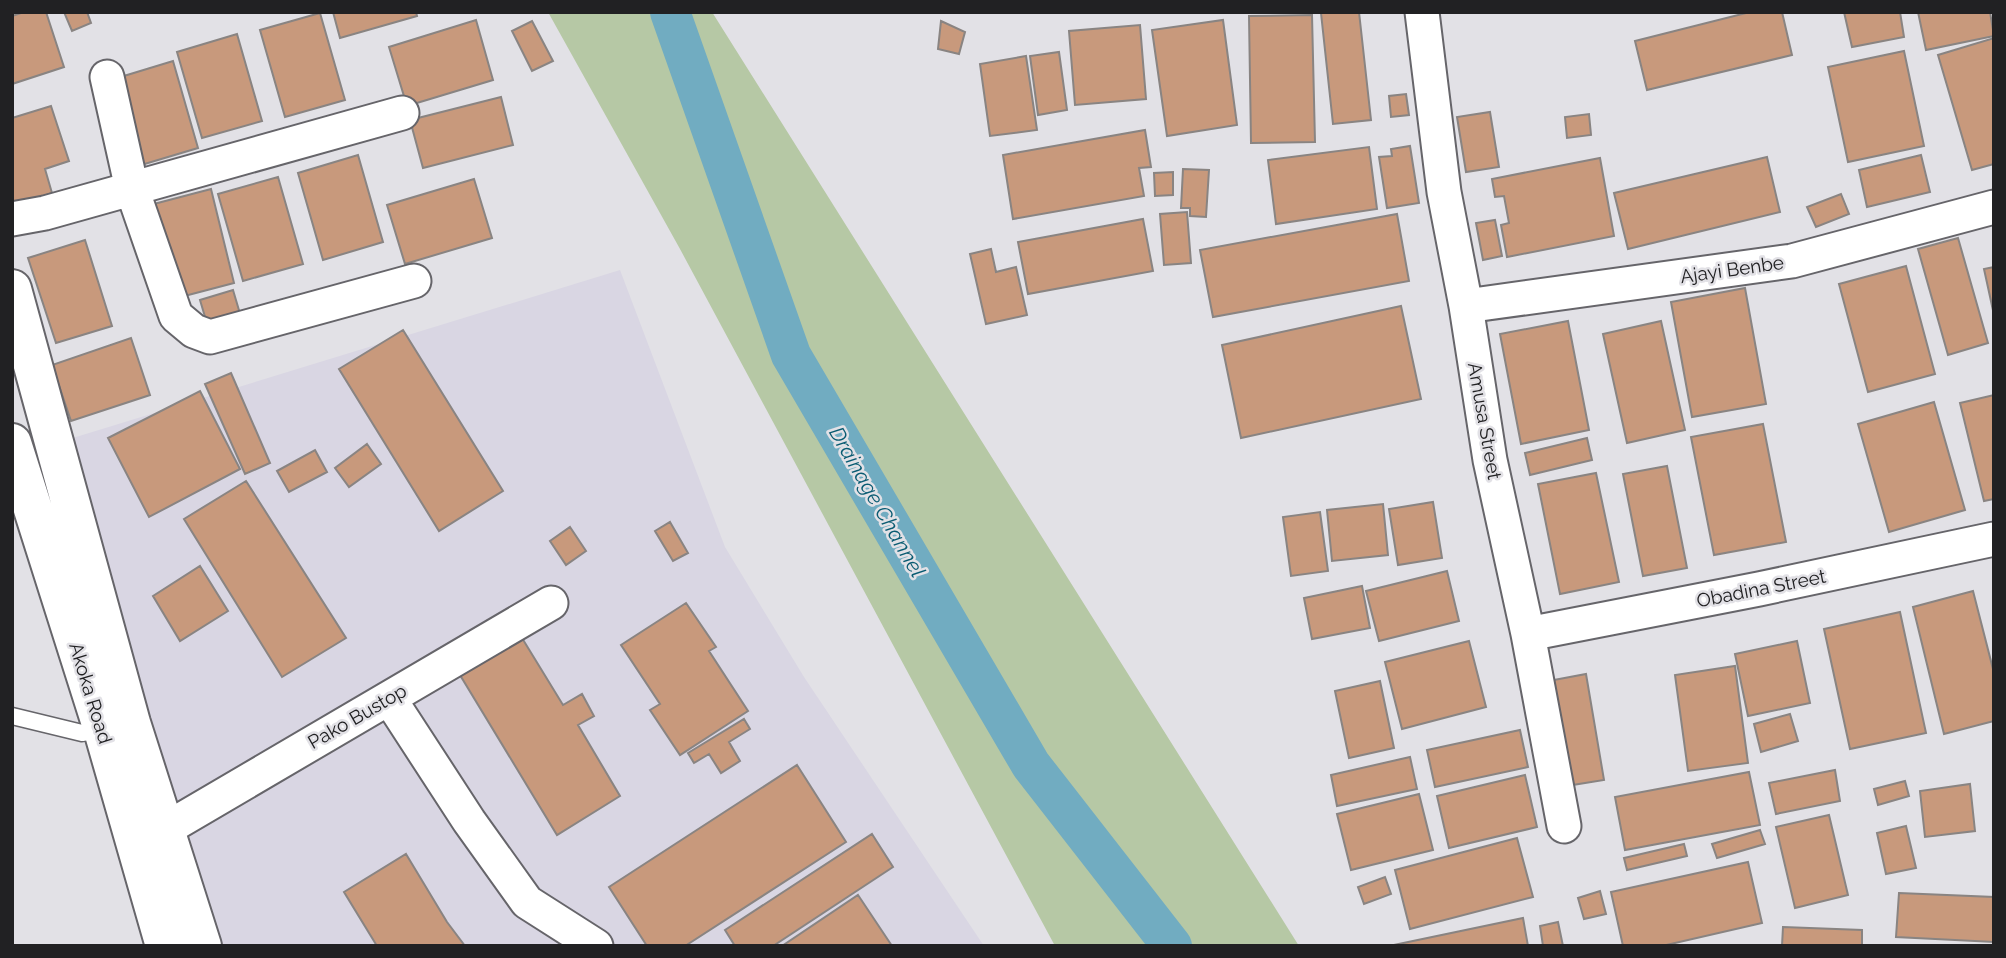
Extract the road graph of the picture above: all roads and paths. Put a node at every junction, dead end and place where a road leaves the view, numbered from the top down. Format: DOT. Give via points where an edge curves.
graph roads {
  1 [pos="1422,12"];
  2 [pos="107,78"];
  3 [pos="401,113"];
  4 [pos="132,189"];
  5 [pos="1994,207"];
  6 [pos="12,219"];
  7 [pos="414,281"];
  8 [pos="12,289"];
  9 [pos="1466,306"];
  10 [pos="21,354"];
  11 [pos="12,443"];
  12 [pos="1994,539"];
  13 [pos="551,603"];
  14 [pos="1528,634"];
  15 [pos="389,698"];
  16 [pos="12,716"];
  17 [pos="117,726"];
  18 [pos="1564,826"];
  19 [pos="164,830"];
  20 [pos="165,946"];
  21 [pos="202,946"];
  22 [pos="596,946"];
  1 -- 9 [label="street, Amusa Street" via="1444,192"];
  2 -- 4 [label="street"];
  3 -- 4 [label="street"];
  4 -- 6 [label="street"];
  4 -- 7 [label="street" via="176,316 210,337"];
  5 -- 9 [label="street, Ajayi Benbe" via="1792,261"];
  8 -- 10 [label="main road"];
  9 -- 14 [label="street, Amusa Street" via="1490,460"];
  10 -- 17 [label="main road"];
  11 -- 17 [label="main road, Akoka Road"];
  12 -- 14 [label="street, Obadina Street"];
  13 -- 15 [label="street, Pako Bustop"];
  14 -- 18 [label="street, Amusa Street"];
  15 -- 19 [label="street, Pako Bustop"];
  15 -- 22 [label="street" via="527,902"];
  16 -- 17 [label="lane" via="82,733"];
  17 -- 19 [label="main road"];
  17 -- 20 [label="main road, Akoka Road"];
  19 -- 21 [label="main road"];
}
